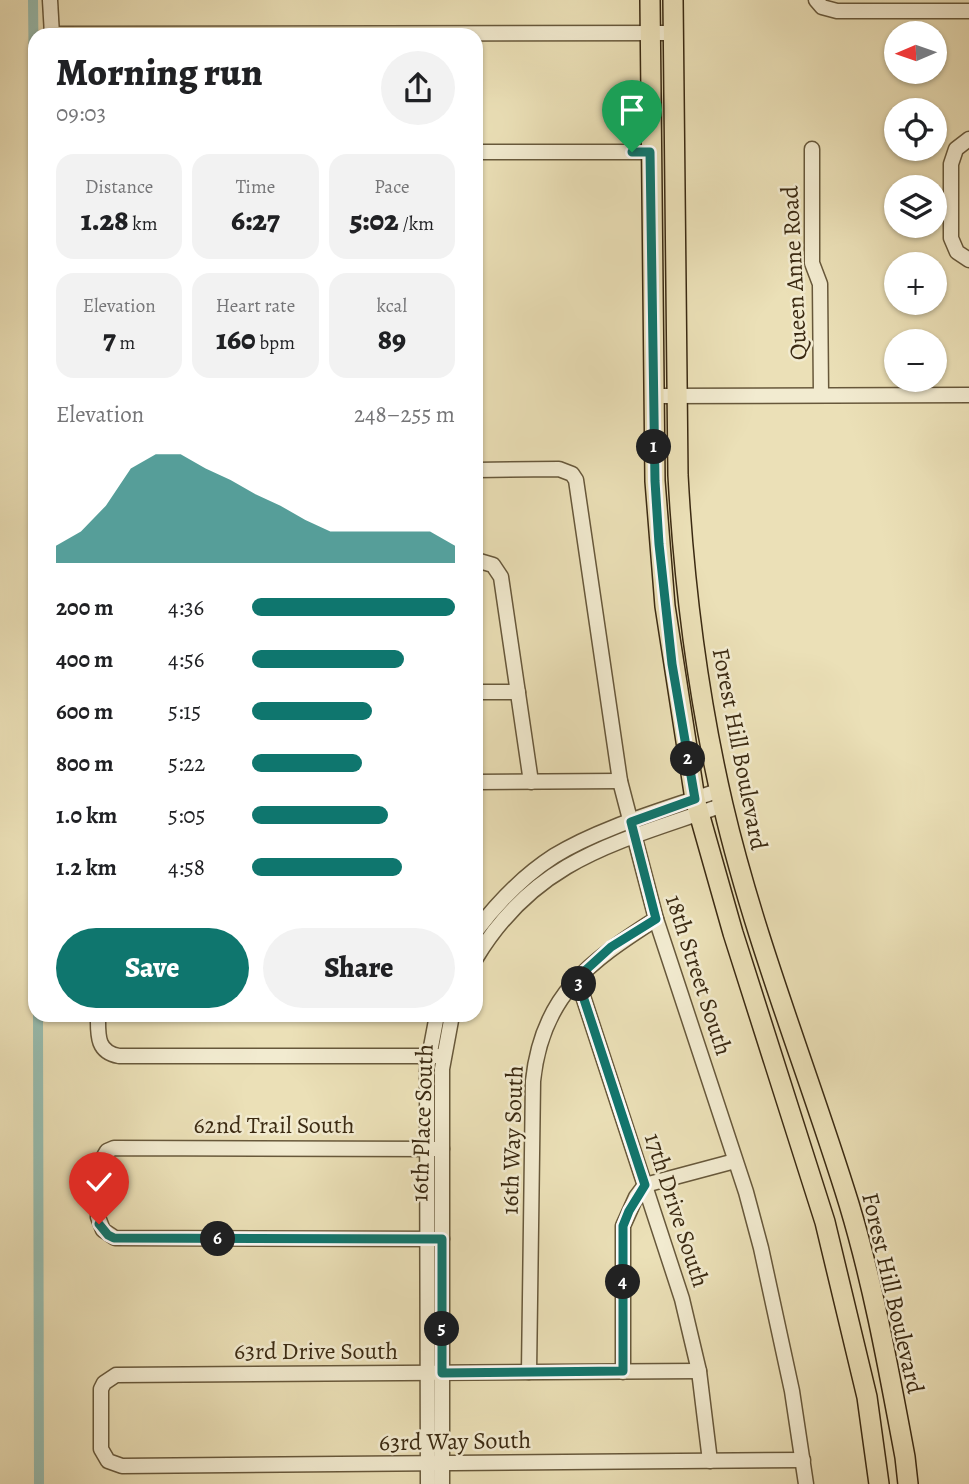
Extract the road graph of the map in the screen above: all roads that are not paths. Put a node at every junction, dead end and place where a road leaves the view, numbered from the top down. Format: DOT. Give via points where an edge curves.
graph roads {
  1 [pos="50,0"];
  2 [pos="650,0"];
  3 [pos="673,0"];
  4 [pos="819,4"];
  5 [pos="969,11"];
  6 [pos="52,28"];
  7 [pos="483,33"];
  8 [pos="650,33"];
  9 [pos="673,33"];
  10 [pos="969,139"];
  11 [pos="812,149"];
  12 [pos="483,152"];
  13 [pos="650,152"];
  14 [pos="966,259"];
  15 [pos="969,395"];
  16 [pos="654,396"];
  17 [pos="821,396"];
  18 [pos="677,397"];
  19 [pos="483,470"];
  20 [pos="483,562"];
  21 [pos="483,692"];
  22 [pos="518,692"];
  23 [pos="620,781"];
  24 [pos="483,782"];
  25 [pos="531,782"];
  26 [pos="722,798"];
  27 [pos="697,807"];
  28 [pos="632,829"];
  29 [pos="528,885"];
  30 [pos="656,919"];
  31 [pos="483,922"];
  32 [pos="483,948"];
  33 [pos="577,978"];
  34 [pos="761,1021"];
  35 [pos="98,1022"];
  36 [pos="437,1022"];
  37 [pos="449,1022"];
  38 [pos="436,1056"];
  39 [pos="435,1149"];
  40 [pos="735,1161"];
  41 [pos="645,1185"];
  42 [pos="849,1206"];
  43 [pos="825,1222"];
  44 [pos="435,1239"];
  45 [pos="529,1371"];
  46 [pos="623,1371"];
  47 [pos="699,1371"];
  48 [pos="435,1373"];
  49 [pos="893,1392"];
  50 [pos="803,1460"];
  51 [pos="108,1461"];
  52 [pos="710,1461"];
  53 [pos="435,1464"];
  54 [pos="428,1484"];
  55 [pos="442,1484"];
  56 [pos="806,1484"];
  57 [pos="879,1484"];
  58 [pos="908,1484"];
  1 -- 6 [label="street"];
  2 -- 8 [label="main road, Forest Hill Boulevard"];
  3 -- 9 [label="main road, Forest Hill Boulevard"];
  4 -- 5 [label="street" via="837,11"];
  7 -- 8 [label="street"];
  8 -- 9 [label="street"];
  8 -- 13 [label="main road, Forest Hill Boulevard"];
  9 -- 18 [label="main road, Forest Hill Boulevard"];
  10 -- 14 [label="street" via="956,149 951,164 951,238"];
  11 -- 17 [label="street, Queen Anne Road" via="812,263 820,284"];
  12 -- 13 [label="street"];
  13 -- 16 [label="main road, Forest Hill Boulevard"];
  15 -- 17 [label="street"];
  16 -- 18 [label="street"];
  16 -- 27 [label="main road, Forest Hill Boulevard" via="665,606"];
  17 -- 18 [label="street"];
  18 -- 26 [label="main road, Forest Hill Boulevard" via="678,486 688,600"];
  19 -- 23 [label="street, 18th Street South" via="559,469 572,474 579,487"];
  20 -- 22 [label="street" via="493,565 500,577"];
  21 -- 22 [label="street"];
  22 -- 25 [label="street"];
  23 -- 25 [label="street"];
  23 -- 28 [label="street, 18th Street South"];
  24 -- 25 [label="street"];
  26 -- 27 [label="street"];
  26 -- 42 [label="main road, Forest Hill Boulevard" via="756,928"];
  27 -- 28 [label="street"];
  27 -- 34 [label="main road, Forest Hill Boulevard"];
  28 -- 29 [label="street" via="571,846"];
  28 -- 30 [label="street, 18th Street South"];
  29 -- 31 [label="street" via="494,908"];
  29 -- 32 [label="street"];
  30 -- 33 [label="street, 16th Way South" via="611,947"];
  30 -- 40 [label="street, 18th Street South"];
  33 -- 41 [label="street, 17th Drive South"];
  33 -- 45 [label="street, 16th Way South" via="546,1028 534,1073"];
  34 -- 42 [label="main road" via="769,1026 785,1058 824,1177"];
  34 -- 43 [label="main road, Forest Hill Boulevard"];
  35 -- 38 [label="street" via="98,1039 105,1051 119,1056"];
  36 -- 38 [label="street, 16th Place South"];
  37 -- 38 [label="street, 16th Place South"];
  38 -- 39 [label="street, 16th Place South"];
  39 -- 44 [label="street, 16th Place South"];
  39 -- 44 [label="street, 62nd Trail South" via="121,1147 107,1151 100,1163 98,1217 103,1230 114,1238"];
  40 -- 41 [label="street"];
  40 -- 50 [label="street, 18th Street South" via="777,1315"];
  41 -- 46 [label="street" via="623,1226"];
  41 -- 47 [label="street, 17th Drive South" via="682,1299"];
  42 -- 49 [label="main road, Forest Hill Boulevard" via="872,1288"];
  43 -- 49 [label="main road" via="842,1226"];
  43 -- 57 [label="main road, Forest Hill Boulevard" via="867,1398"];
  44 -- 48 [label="street, 16th Place South"];
  45 -- 46 [label="street, 63rd Drive South"];
  45 -- 48 [label="street, 63rd Drive South"];
  46 -- 47 [label="street, 63rd Drive South"];
  47 -- 52 [label="street, 17th Drive South"];
  48 -- 51 [label="street, 63rd Drive South" via="116,1375 104,1383 100,1396 101,1449"];
  48 -- 53 [label="street, 16th Place South"];
  49 -- 58 [label="main road, Forest Hill Boulevard"];
  50 -- 52 [label="street, 63rd Way South"];
  50 -- 56 [label="street, 18th Street South"];
  51 -- 53 [label="street, 63rd Way South" via="122,1466"];
  52 -- 53 [label="street, 63rd Way South"];
  53 -- 54 [label="street, 16th Place South"];
  53 -- 55 [label="street, 16th Place South"];
}
